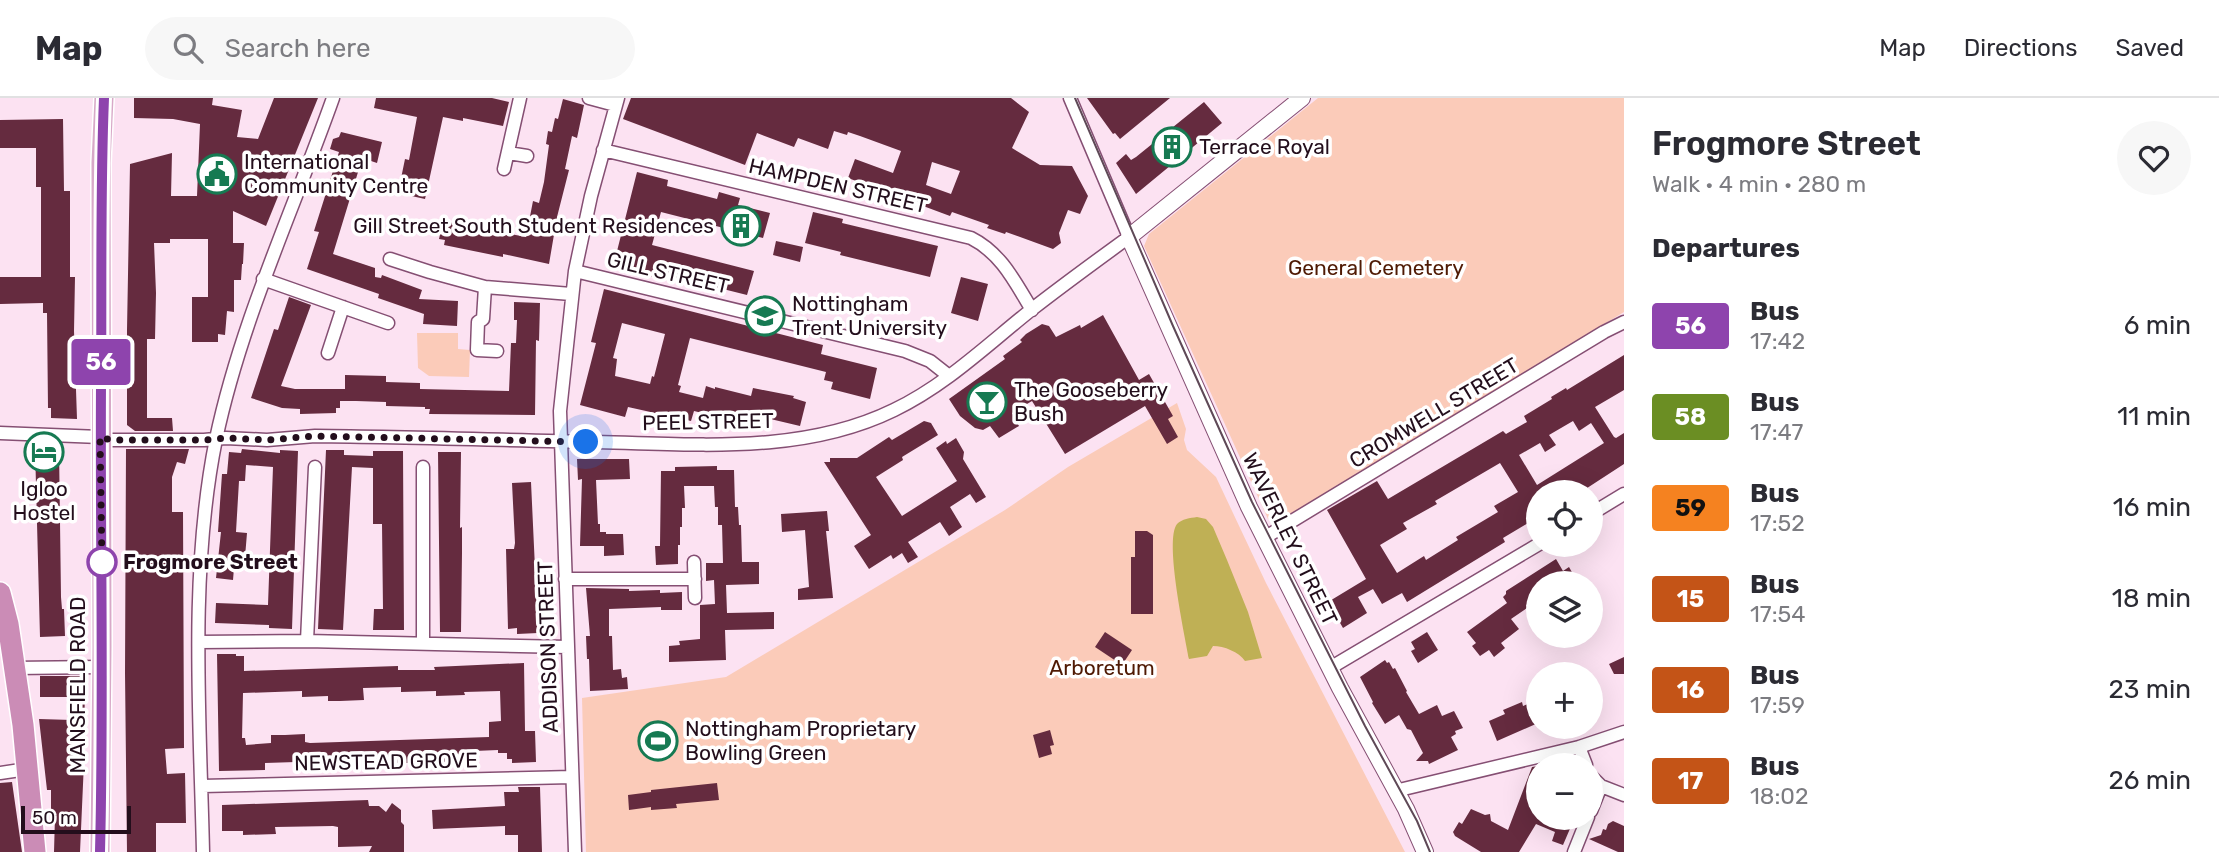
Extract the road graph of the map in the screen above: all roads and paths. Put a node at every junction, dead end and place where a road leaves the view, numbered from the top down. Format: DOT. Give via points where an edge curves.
graph roads {
  1 [pos="104,98"];
  2 [pos="333,98"];
  3 [pos="520,98"];
  4 [pos="589,98"];
  5 [pos="1070,98"];
  6 [pos="1302,98"];
  7 [pos="617,101"];
  8 [pos="603,150"];
  9 [pos="508,153"];
  10 [pos="527,156"];
  11 [pos="504,169"];
  12 [pos="1129,237"];
  13 [pos="390,258"];
  14 [pos="575,271"];
  15 [pos="263,279"];
  16 [pos="485,287"];
  17 [pos="571,294"];
  18 [pos="343,307"];
  19 [pos="1032,310"];
  20 [pos="1624,322"];
  21 [pos="388,323"];
  22 [pos="497,351"];
  23 [pos="328,353"];
  24 [pos="949,376"];
  25 [pos="0,433"];
  26 [pos="100,437"];
  27 [pos="216,438"];
  28 [pos="560,441"];
  29 [pos="316,467"];
  30 [pos="423,467"];
  31 [pos="1624,494"];
  32 [pos="1603,507"];
  33 [pos="1264,538"];
  34 [pos="1526,552"];
  35 [pos="694,562"];
  36 [pos="565,579"];
  37 [pos="695,579"];
  38 [pos="0,593"];
  39 [pos="695,598"];
  40 [pos="307,641"];
  41 [pos="200,642"];
  42 [pos="423,643"];
  43 [pos="567,647"];
  44 [pos="102,667"];
  45 [pos="13,668"];
  46 [pos="1330,668"];
  47 [pos="1624,732"];
  48 [pos="1578,747"];
  49 [pos="1581,753"];
  50 [pos="27,769"];
  51 [pos="0,773"];
  52 [pos="572,777"];
  53 [pos="202,786"];
  54 [pos="1603,787"];
  55 [pos="1395,791"];
  56 [pos="1624,795"];
  57 [pos="1583,830"];
  58 [pos="36,852"];
  59 [pos="100,852"];
  60 [pos="203,852"];
  61 [pos="575,852"];
  62 [pos="1425,852"];
  63 [pos="1574,852"];
  1 -- 26 [label="main road, MANSFIELD ROAD"];
  2 -- 15 [label="street"];
  3 -- 9 [label="street"];
  4 -- 7 [label="street"];
  5 -- 12 [label="street"];
  6 -- 12 [label="street"];
  7 -- 8 [label="street, ADDISON STREET"];
  8 -- 14 [label="street, ADDISON STREET"];
  8 -- 19 [label="street, HAMPDEN STREET" via="971,239 996,256"];
  9 -- 10 [label="street"];
  9 -- 11 [label="street"];
  12 -- 19 [label="street, PEEL STREET"];
  12 -- 33 [label="street, WAVERLEY STREET"];
  13 -- 16 [label="street"];
  14 -- 17 [label="street, ADDISON STREET"];
  14 -- 24 [label="street, GILL STREET" via="905,351 930,361"];
  15 -- 18 [label="street"];
  15 -- 27 [label="street"];
  16 -- 17 [label="street"];
  16 -- 22 [label="street" via="477,350"];
  17 -- 28 [label="street, ADDISON STREET"];
  18 -- 21 [label="street"];
  18 -- 23 [label="street"];
  19 -- 24 [label="street, PEEL STREET"];
  20 -- 33 [label="street, CROMWELL STREET"];
  24 -- 28 [label="street, PEEL STREET" via="881,416 808,437 738,445"];
  25 -- 26 [label="street, PEEL STREET"];
  26 -- 27 [label="street, PEEL STREET"];
  26 -- 44 [label="main road, MANSFIELD ROAD"];
  27 -- 28 [label="street, PEEL STREET"];
  27 -- 41 [label="street" via="202,542"];
  28 -- 36 [label="street, ADDISON STREET"];
  29 -- 40 [label="street"];
  30 -- 42 [label="street"];
  31 -- 32 [label="street"];
  33 -- 46 [label="street, WAVERLEY STREET"];
  34 -- 46 [label="street"];
  35 -- 37 [label="street"];
  36 -- 37 [label="street"];
  36 -- 43 [label="street, ADDISON STREET"];
  37 -- 39 [label="street"];
  38 -- 45 [label="highway"];
  40 -- 41 [label="street"];
  40 -- 42 [label="street"];
  41 -- 53 [label="street"];
  42 -- 43 [label="street"];
  43 -- 52 [label="street, ADDISON STREET"];
  44 -- 45 [label="street"];
  44 -- 59 [label="main road, MANSFIELD ROAD"];
  45 -- 50 [label="highway"];
  46 -- 55 [label="street, WAVERLEY STREET"];
  47 -- 48 [label="street"];
  48 -- 49 [label="street"];
  48 -- 55 [label="street"];
  50 -- 51 [label="street"];
  50 -- 58 [label="highway"];
  52 -- 53 [label="street, NEWSTEAD GROVE"];
  52 -- 61 [label="street, ADDISON STREET"];
  53 -- 60 [label="street"];
  54 -- 56 [label="street"];
  55 -- 62 [label="street, WAVERLEY STREET"];
  57 -- 63 [label="street"];
}
